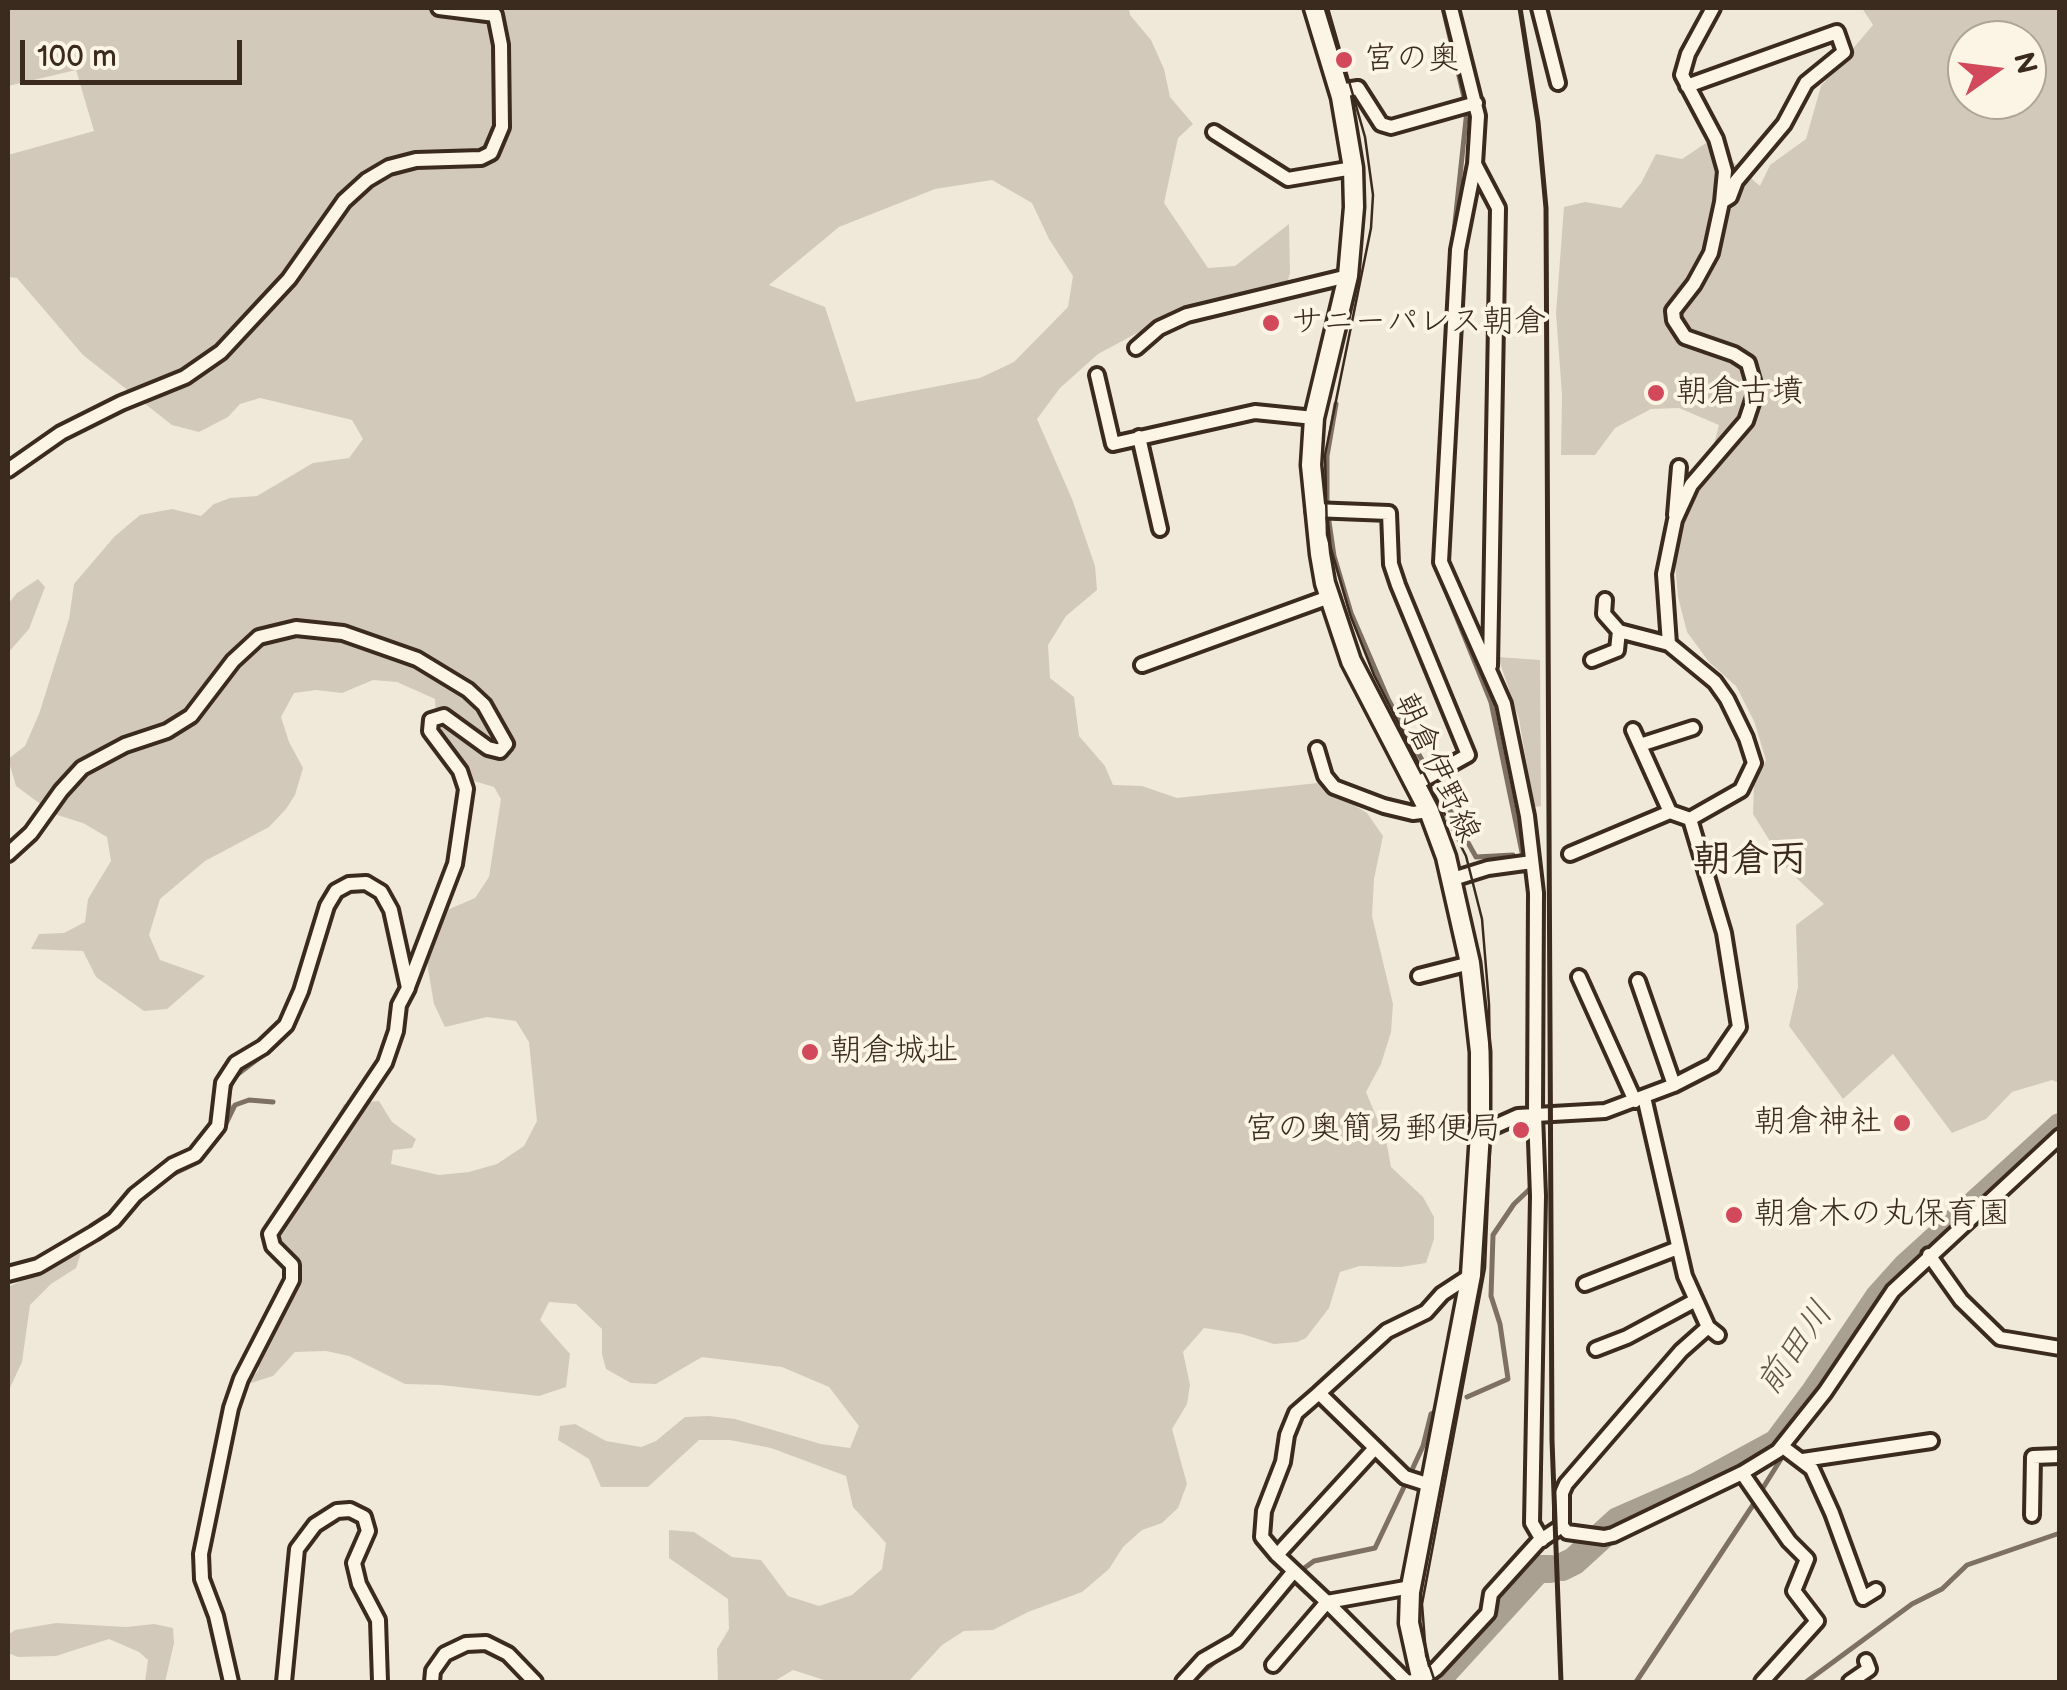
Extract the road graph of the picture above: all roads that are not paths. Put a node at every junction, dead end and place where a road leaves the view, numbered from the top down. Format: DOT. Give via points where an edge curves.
graph roads {
  1 [pos="439,8"];
  2 [pos="1314,8"];
  3 [pos="1451,8"];
  4 [pos="1539,8"];
  5 [pos="1713,8"];
  6 [pos="1558,83"];
  7 [pos="1688,86"];
  8 [pos="1339,91"];
  9 [pos="1476,103"];
  10 [pos="1214,132"];
  11 [pos="1475,164"];
  12 [pos="1353,168"];
  13 [pos="1722,202"];
  14 [pos="1348,276"];
  15 [pos="1136,348"];
  16 [pos="1097,375"];
  17 [pos="1314,418"];
  18 [pos="1139,437"];
  19 [pos="1679,467"];
  20 [pos="8,470"];
  21 [pos="1313,510"];
  22 [pos="1675,520"];
  23 [pos="1160,529"];
  24 [pos="1329,597"];
  25 [pos="1604,600"];
  26 [pos="1619,632"];
  27 [pos="1669,644"];
  28 [pos="1592,660"];
  29 [pos="1142,666"];
  30 [pos="1490,668"];
  31 [pos="1693,728"];
  32 [pos="1633,730"];
  33 [pos="1640,745"];
  34 [pos="1317,748"];
  35 [pos="1416,784"];
  36 [pos="1430,812"];
  37 [pos="1670,812"];
  38 [pos="1690,819"];
  39 [pos="8,854"];
  40 [pos="1570,854"];
  41 [pos="1532,862"];
  42 [pos="1453,879"];
  43 [pos="1470,963"];
  44 [pos="1419,976"];
  45 [pos="1579,977"];
  46 [pos="1638,980"];
  47 [pos="408,988"];
  48 [pos="1674,1085"];
  49 [pos="1639,1099"];
  50 [pos="1540,1114"];
  51 [pos="1480,1133"];
  52 [pos="2060,1136"];
  53 [pos="1678,1248"];
  54 [pos="1930,1255"];
  55 [pos="8,1274"];
  56 [pos="1471,1275"];
  57 [pos="1585,1284"];
  58 [pos="1694,1301"];
  59 [pos="2060,1348"];
  60 [pos="1596,1349"];
  61 [pos="1318,1394"];
  62 [pos="1931,1441"];
  63 [pos="1784,1447"];
  64 [pos="1375,1448"];
  65 [pos="2060,1456"];
  66 [pos="1804,1460"];
  67 [pos="1742,1473"];
  68 [pos="1430,1485"];
  69 [pos="2032,1515"];
  70 [pos="1562,1526"];
  71 [pos="1542,1540"];
  72 [pos="1277,1555"];
  73 [pos="1294,1571"];
  74 [pos="1411,1587"];
  75 [pos="1876,1590"];
  76 [pos="1327,1602"];
  77 [pos="1866,1661"];
  78 [pos="1273,1665"];
  79 [pos="1421,1681"];
  80 [pos="231,1682"];
  81 [pos="284,1682"];
  82 [pos="380,1682"];
  83 [pos="432,1682"];
  84 [pos="535,1682"];
  85 [pos="1183,1682"];
  86 [pos="1762,1682"];
  87 [pos="1850,1682"];
  1 -- 20 [label="street" via="496,14 502,127 491,153 416,160 368,180 222,352 185,377 61,433"];
  2 -- 8 [label="main road, 朝倉伊野線"];
  3 -- 9 [label="street"];
  4 -- 6 [label="street"];
  5 -- 7 [label="street" via="1688,54 1682,74"];
  7 -- 13 [label="street" via="1716,139 1725,171"];
  7 -- 13 [label="street" via="1837,32 1844,52 1806,82 1784,124"];
  8 -- 9 [label="street" via="1358,88 1381,124 1390,127"];
  8 -- 12 [label="main road, 朝倉伊野線"];
  9 -- 11 [label="street"];
  10 -- 12 [label="street" via="1288,180"];
  11 -- 30 [label="street" via="1498,208"];
  11 -- 30 [label="street" via="1458,250 1441,562"];
  12 -- 14 [label="main road, 朝倉伊野線"];
  13 -- 22 [label="street" via="1711,253 1674,320 1684,337 1748,364 1756,391 1746,421 1691,485"];
  14 -- 15 [label="street" via="1188,315"];
  14 -- 17 [label="main road, 朝倉伊野線"];
  16 -- 18 [label="street" via="1113,444"];
  17 -- 18 [label="street" via="1255,412"];
  17 -- 21 [label="main road, 朝倉伊野線"];
  18 -- 23 [label="street"];
  19 -- 22 [label="street"];
  21 -- 24 [label="main road, 朝倉伊野線"];
  21 -- 35 [label="street" via="1389,513 1391,564 1468,756"];
  22 -- 27 [label="street" via="1664,574"];
  24 -- 29 [label="street"];
  24 -- 35 [label="main road, 朝倉伊野線" via="1350,661"];
  25 -- 26 [label="street" via="1604,614"];
  26 -- 27 [label="street"];
  26 -- 28 [label="street" via="1617,650"];
  27 -- 38 [label="street" via="1721,690 1754,763 1741,790"];
  30 -- 41 [label="street" via="1504,704"];
  31 -- 33 [label="street"];
  32 -- 33 [label="street"];
  33 -- 37 [label="street"];
  34 -- 36 [label="street" via="1334,788 1384,806"];
  35 -- 36 [label="main road, 朝倉伊野線"];
  36 -- 42 [label="main road, 朝倉伊野線"];
  37 -- 38 [label="street"];
  37 -- 40 [label="street"];
  38 -- 48 [label="street" via="1724,934 1739,1027 1713,1065"];
  39 -- 47 [label="street" via="82,768 191,716 259,637 296,628 344,633 416,659 468,690 484,704 506,744 500,752 444,716 432,720 430,730 466,789 455,864"];
  41 -- 42 [label="street"];
  41 -- 50 [label="street"];
  42 -- 43 [label="main road, 朝倉伊野線"];
  43 -- 44 [label="street"];
  43 -- 51 [label="main road, 朝倉伊野線"];
  45 -- 49 [label="street"];
  46 -- 48 [label="street"];
  47 -- 55 [label="street" via="381,892 366,883 336,891 286,1025 236,1063 223,1083 218,1126 209,1141 135,1195 114,1220 38,1266"];
  47 -- 80 [label="street" via="385,1063 270,1234 292,1265 292,1280 231,1408 201,1554"];
  48 -- 49 [label="street"];
  49 -- 50 [label="street" via="1605,1111"];
  49 -- 53 [label="street"];
  50 -- 51 [label="street"];
  50 -- 71 [label="street" via="1532,1524"];
  51 -- 56 [label="main road, 朝倉伊野線"];
  52 -- 54 [label="street"];
  53 -- 57 [label="street"];
  53 -- 58 [label="street"];
  54 -- 59 [label="street" via="1956,1294 2000,1338"];
  54 -- 63 [label="street" via="1879,1308"];
  56 -- 61 [label="street" via="1426,1312 1386,1331"];
  56 -- 68 [label="main road, 朝倉伊野線"];
  58 -- 60 [label="street"];
  58 -- 70 [label="street" via="1713,1331 1682,1351 1566,1484"];
  61 -- 64 [label="street"];
  61 -- 72 [label="street" via="1296,1412 1264,1511 1262,1537"];
  62 -- 66 [label="street"];
  63 -- 66 [label="street"];
  63 -- 67 [label="street"];
  64 -- 68 [label="street" via="1405,1476"];
  64 -- 72 [label="street"];
  65 -- 69 [label="street" via="2032,1456"];
  66 -- 75 [label="street" via="1863,1598"];
  67 -- 70 [label="street" via="1600,1536"];
  67 -- 86 [label="street" via="1806,1559 1794,1591 1817,1620"];
  68 -- 74 [label="main road, 朝倉伊野線"];
  70 -- 71 [label="street"];
  71 -- 79 [label="street" via="1491,1594 1488,1613"];
  72 -- 73 [label="street"];
  73 -- 76 [label="street"];
  73 -- 85 [label="street" via="1236,1641 1203,1660"];
  74 -- 76 [label="street"];
  74 -- 79 [label="main road, 朝倉伊野線" via="1409,1624"];
  76 -- 78 [label="street"];
  76 -- 79 [label="street" via="1406,1682"];
  77 -- 87 [label="street" via="1869,1668"];
  81 -- 82 [label="street" via="297,1549 315,1525 350,1510 364,1517 368,1531 354,1563 378,1620"];
  83 -- 84 [label="street" via="446,1654 486,1643 508,1654"];
}
